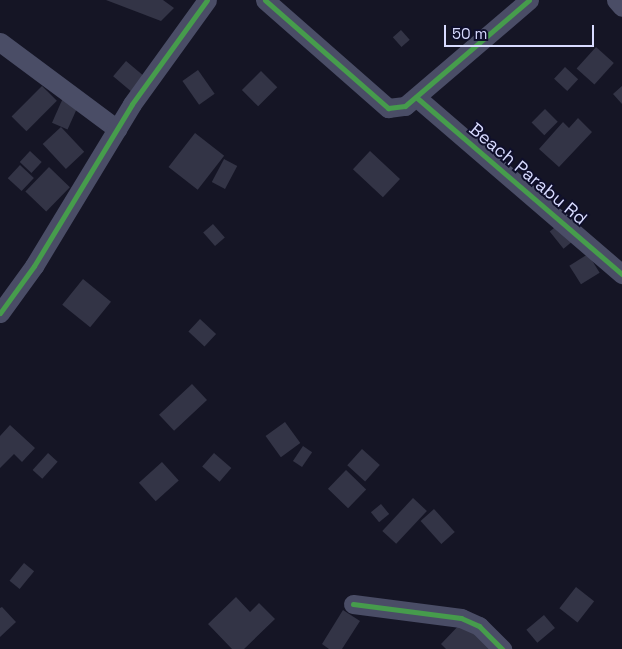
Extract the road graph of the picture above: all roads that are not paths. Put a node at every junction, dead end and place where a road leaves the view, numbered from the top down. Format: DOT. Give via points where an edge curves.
graph roads {
  1 [pos="207,0"];
  2 [pos="265,0"];
  3 [pos="529,0"];
  4 [pos="616,0"];
  5 [pos="622,7"];
  6 [pos="0,42"];
  7 [pos="416,97"];
  8 [pos="117,129"];
  9 [pos="622,274"];
  10 [pos="0,313"];
  11 [pos="353,604"];
  12 [pos="502,649"];
  1 -- 8 [label="street"];
  2 -- 7 [label="street" via="388,108 404,106"];
  3 -- 7 [label="street"];
  4 -- 5 [label="street"];
  6 -- 8 [label="street"];
  7 -- 9 [label="street, Beach Parabu Rd"];
  8 -- 10 [label="street"];
  11 -- 12 [label="street" via="461,618 479,626"];
}
